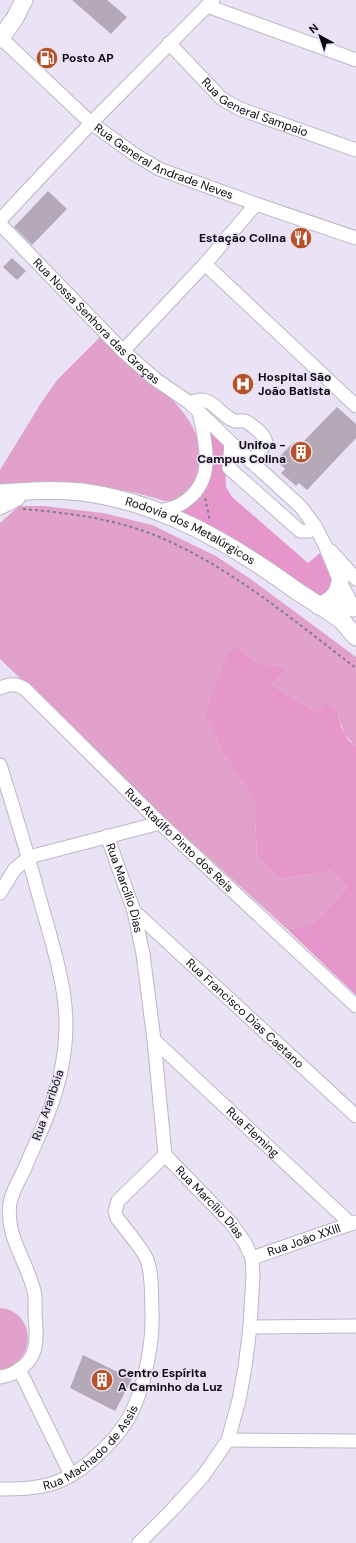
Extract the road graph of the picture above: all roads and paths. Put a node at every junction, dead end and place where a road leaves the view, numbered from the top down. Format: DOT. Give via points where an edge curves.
graph roads {
  1 [pos="24,0"];
  2 [pos="210,3"];
  3 [pos="0,39"];
  4 [pos="168,43"];
  5 [pos="356,60"];
  6 [pos="91,123"];
  7 [pos="356,150"];
  8 [pos="256,204"];
  9 [pos="0,220"];
  10 [pos="0,224"];
  11 [pos="356,238"];
  12 [pos="204,264"];
  13 [pos="123,352"];
  14 [pos="356,406"];
  15 [pos="195,407"];
  16 [pos="231,443"];
  17 [pos="251,462"];
  18 [pos="202,482"];
  19 [pos="0,493"];
  20 [pos="0,500"];
  21 [pos="20,504"];
  22 [pos="0,508"];
  23 [pos="157,511"];
  24 [pos="211,524"];
  25 [pos="315,526"];
  26 [pos="348,581"];
  27 [pos="319,606"];
  28 [pos="354,606"];
  29 [pos="337,624"];
  30 [pos="356,629"];
  31 [pos="356,638"];
  32 [pos="356,649"];
  33 [pos="356,668"];
  34 [pos="0,688"];
  35 [pos="0,765"];
  36 [pos="160,823"];
  37 [pos="107,836"];
  38 [pos="29,857"];
  39 [pos="0,893"];
  40 [pos="134,911"];
  41 [pos="356,1006"];
  42 [pos="154,1040"];
  43 [pos="356,1116"];
  44 [pos="165,1155"];
  45 [pos="354,1223"];
  46 [pos="252,1258"];
  47 [pos="356,1326"];
  48 [pos="250,1327"];
  49 [pos="20,1369"];
  50 [pos="0,1377"];
  51 [pos="228,1440"];
  52 [pos="356,1441"];
  53 [pos="71,1475"];
  54 [pos="0,1489"];
  55 [pos="139,1543"];
  1 -- 3 [label="main road"];
  2 -- 4 [label="street"];
  2 -- 5 [label="street"];
  3 -- 6 [label="street, Rua General Andrade Neves"];
  4 -- 6 [label="street"];
  4 -- 7 [label="street, Rua General Sampaio" via="222,99 240,109"];
  6 -- 8 [label="street, Rua General Andrade Neves" via="134,154 159,168"];
  6 -- 9 [label="street"];
  8 -- 11 [label="street, Rua General Andrade Neves"];
  8 -- 12 [label="street"];
  10 -- 13 [label="street, Rua Nossa Senhora das Graças"];
  12 -- 13 [label="street"];
  12 -- 14 [label="street"];
  13 -- 15 [label="street, Rua Nossa Senhora das Graças" via="155,379"];
  15 -- 16 [label="street, Rua Nossa Senhora das Graças"];
  15 -- 17 [label="street" via="197,400 207,400 234,421 245,420 262,435 266,443"];
  15 -- 18 [label="street" via="207,458"];
  16 -- 17 [label="street, Rua Nossa Senhora das Graças"];
  16 -- 25 [label="street" via="229,468 300,531 309,531"];
  17 -- 25 [label="street, Rua Nossa Senhora das Graças" via="301,507"];
  18 -- 23 [label="street" via="179,506"];
  18 -- 24 [label="path"];
  19 -- 23 [label="main road, Rodovia dos Metalúrgicos" via="82,492 119,499"];
  20 -- 21 [label="main road, Rodovia dos Metalúrgicos"];
  21 -- 22 [label="street"];
  21 -- 29 [label="main road, Rodovia dos Metalúrgicos" via="57,499 94,502 159,520 241,564"];
  21 -- 33 [label="path" via="116,523 160,537 249,587"];
  23 -- 27 [label="main road, Rodovia dos Metalúrgicos" via="217,538"];
  25 -- 26 [label="street, Rua Nossa Senhora das Graças"];
  26 -- 27 [label="main road" via="331,601"];
  26 -- 28 [label="street, Rua Nossa Senhora das Graças"];
  27 -- 28 [label="main road"];
  27 -- 29 [label="main road, Rodovia dos Metalúrgicos"];
  29 -- 30 [label="main road"];
  29 -- 31 [label="main road, Rodovia dos Metalúrgicos"];
  29 -- 32 [label="main road"];
  34 -- 36 [label="street, Rua Ataúlfo Pinto dos Reis" via="19,684 25,689"];
  35 -- 38 [label="street, Rua Araribóia"];
  36 -- 37 [label="street"];
  36 -- 41 [label="street, Rua Ataúlfo Pinto dos Reis"];
  37 -- 38 [label="street"];
  37 -- 40 [label="street, Rua Marcílio Dias"];
  38 -- 39 [label="street" via="14,870"];
  38 -- 49 [label="street, Rua Araribóia" via="59,966 66,1003 66,1042 60,1076 48,1114 10,1203 11,1227 16,1246 34,1292 35,1347 31,1359"];
  40 -- 42 [label="street, Rua Marcílio Dias" via="143,954"];
  40 -- 43 [label="street, Rua Francisco Dias Caetano"];
  42 -- 44 [label="street, Rua Marcílio Dias"];
  42 -- 45 [label="street, Rua Fleming"];
  44 -- 46 [label="street, Rua Marcílio Dias" via="231,1223"];
  44 -- 53 [label="street, Rua Machado de Assis" via="118,1201 115,1211 117,1218 147,1260 151,1281 152,1331 134,1407 98,1455"];
  45 -- 46 [label="street, Rua João XXIII"];
  46 -- 48 [label="street, Rua Marcílio Dias"];
  47 -- 48 [label="street"];
  48 -- 51 [label="street, Rua Marcílio Dias" via="239,1400"];
  49 -- 50 [label="street, Rua Araribóia" via="8,1376"];
  49 -- 53 [label="street"];
  51 -- 52 [label="street"];
  51 -- 55 [label="street, Rua Marcílio Dias" via="203,1476"];
  53 -- 54 [label="street, Rua Machado de Assis" via="53,1484"];
}
